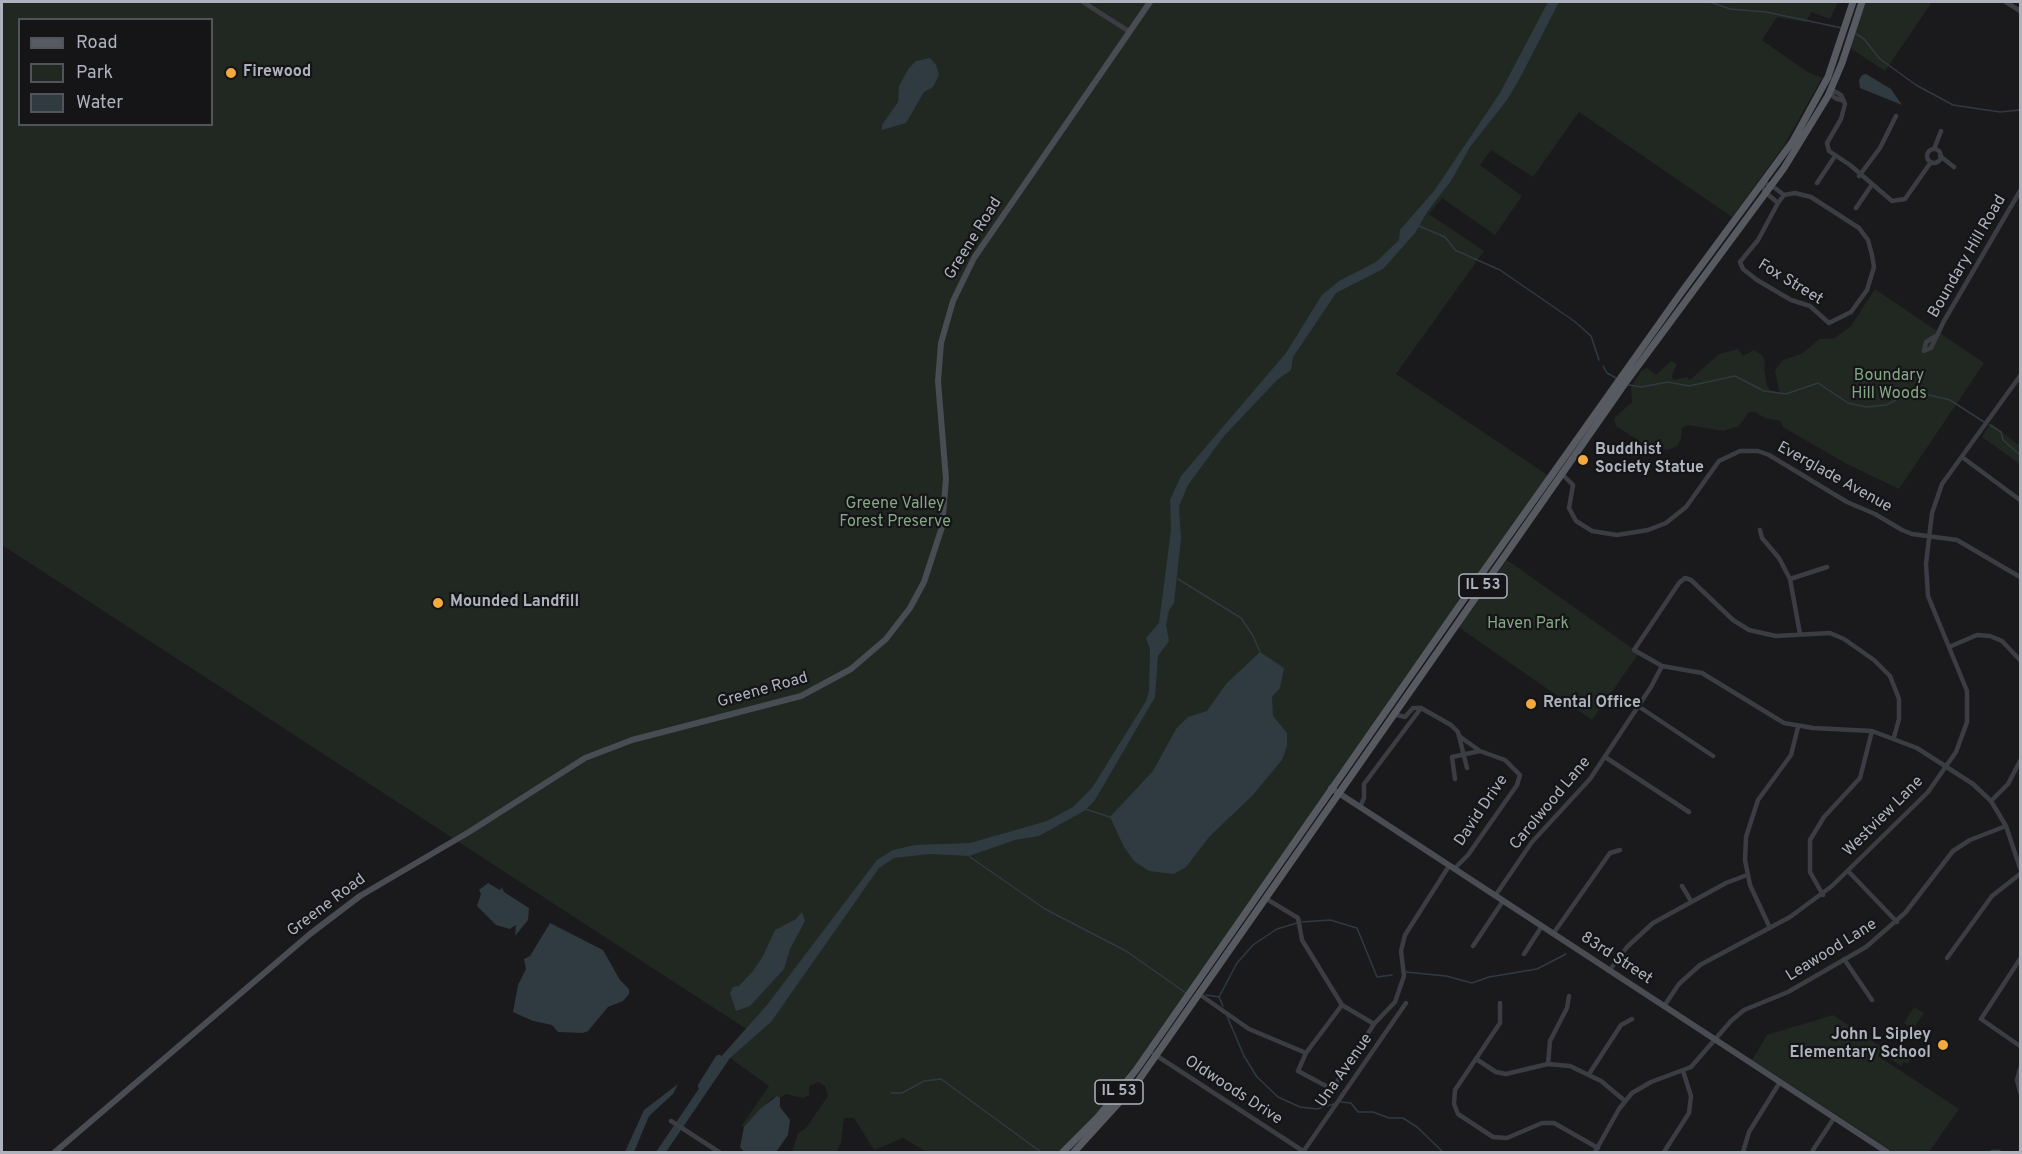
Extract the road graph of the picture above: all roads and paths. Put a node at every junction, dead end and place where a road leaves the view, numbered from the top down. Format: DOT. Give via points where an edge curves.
graph roads {
  1 [pos="1083,2"];
  2 [pos="1150,2"];
  3 [pos="1853,2"];
  4 [pos="1862,2"];
  5 [pos="2006,2"];
  6 [pos="2020,11"];
  7 [pos="1130,32"];
  8 [pos="1829,92"];
  9 [pos="1896,116"];
  10 [pos="1941,131"];
  11 [pos="1934,149"];
  12 [pos="1835,156"];
  13 [pos="1940,156"];
  14 [pos="1931,162"];
  15 [pos="1954,167"];
  16 [pos="1859,176"];
  17 [pos="1761,183"];
  18 [pos="1817,183"];
  19 [pos="1771,185"];
  20 [pos="1871,186"];
  21 [pos="2020,191"];
  22 [pos="1765,192"];
  23 [pos="1784,195"];
  24 [pos="1778,202"];
  25 [pos="1857,208"];
  26 [pos="1936,336"];
  27 [pos="2020,376"];
  28 [pos="1962,457"];
  29 [pos="1560,473"];
  30 [pos="2020,500"];
  31 [pos="1760,530"];
  32 [pos="1929,536"];
  33 [pos="1827,567"];
  34 [pos="2020,577"];
  35 [pos="1790,579"];
  36 [pos="1800,634"];
  37 [pos="1949,647"];
  38 [pos="2020,660"];
  39 [pos="1662,666"];
  40 [pos="1638,706"];
  41 [pos="1421,708"];
  42 [pos="1393,714"];
  43 [pos="1798,727"];
  44 [pos="1872,731"];
  45 [pos="1459,736"];
  46 [pos="1894,737"];
  47 [pos="1480,751"];
  48 [pos="1462,754"];
  49 [pos="1713,756"];
  50 [pos="1605,757"];
  51 [pos="2020,761"];
  52 [pos="1946,767"];
  53 [pos="1467,768"];
  54 [pos="1455,779"];
  55 [pos="1334,790"];
  56 [pos="1990,801"];
  57 [pos="1360,807"];
  58 [pos="1689,812"];
  59 [pos="2006,826"];
  60 [pos="2020,848"];
  61 [pos="1620,850"];
  62 [pos="2014,850"];
  63 [pos="1452,867"];
  64 [pos="2020,868"];
  65 [pos="1848,871"];
  66 [pos="2020,874"];
  67 [pos="1747,875"];
  68 [pos="1682,886"];
  69 [pos="1823,895"];
  70 [pos="1495,896"];
  71 [pos="1265,898"];
  72 [pos="1503,901"];
  73 [pos="1691,901"];
  74 [pos="1897,922"];
  75 [pos="1542,926"];
  76 [pos="1770,928"];
  77 [pos="1553,933"];
  78 [pos="1473,946"];
  79 [pos="1524,954"];
  80 [pos="1947,958"];
  81 [pos="1844,959"];
  82 [pos="2020,960"];
  83 [pos="1609,971"];
  84 [pos="1199,994"];
  85 [pos="1569,996"];
  86 [pos="1872,1000"];
  87 [pos="1406,1003"];
  88 [pos="1500,1003"];
  89 [pos="1342,1005"];
  90 [pos="1664,1006"];
  91 [pos="1632,1019"];
  92 [pos="1374,1024"];
  93 [pos="1716,1040"];
  94 [pos="2020,1046"];
  95 [pos="1153,1053"];
  96 [pos="1306,1053"];
  97 [pos="1476,1059"];
  98 [pos="1548,1064"];
  99 [pos="2020,1069"];
  100 [pos="1683,1071"];
  101 [pos="1589,1074"];
  102 [pos="1780,1082"];
  103 [pos="2020,1092"];
  104 [pos="1625,1101"];
  105 [pos="1834,1118"];
  106 [pos="671,1121"];
  107 [pos="1596,1150"];
  108 [pos="1812,1150"];
  109 [pos="55,1152"];
  110 [pos="719,1152"];
  111 [pos="1068,1152"];
  112 [pos="1303,1152"];
  113 [pos="1664,1152"];
  114 [pos="1743,1152"];
  115 [pos="1887,1152"];
  116 [pos="1992,1152"];
  117 [pos="1999,1152"];
  1 -- 7 [label="street"];
  2 -- 7 [label="street, Greene Road"];
  3 -- 17 [label="main road, IL 53" via="1828,77 1792,141"];
  4 -- 8 [label="main road, IL 53"];
  5 -- 6 [label="street"];
  7 -- 109 [label="street, Greene Road" via="974,258 953,301 941,344 938,381 946,479 942,527 924,582 886,639 846,673 801,696 624,742 585,758 360,896 310,934"];
  8 -- 12 [label="street" via="1834,99 1844,101 1844,111 1827,143 1829,152"];
  8 -- 19 [label="main road, IL 53" via="1810,129"];
  9 -- 16 [label="street" via="1880,148"];
  10 -- 11 [label="street"];
  11 -- 13 [label="street"];
  11 -- 14 [label="street" via="1927,155"];
  12 -- 16 [label="street"];
  12 -- 18 [label="street"];
  13 -- 14 [label="street" via="1937,162"];
  13 -- 15 [label="street"];
  14 -- 20 [label="street" via="1900,202"];
  16 -- 20 [label="street"];
  17 -- 19 [label="street"];
  17 -- 22 [label="street"];
  17 -- 29 [label="main road, IL 53"];
  19 -- 22 [label="main road, IL 53"];
  19 -- 23 [label="street"];
  20 -- 25 [label="street"];
  21 -- 26 [label="street, Boundary Hill Road"];
  22 -- 24 [label="street"];
  22 -- 29 [label="main road, IL 53"];
  23 -- 24 [label="street"];
  23 -- 24 [label="street, Fox Street" via="1811,197 1859,228 1868,240 1874,267 1872,279 1851,312 1829,323 1810,306 1791,300 1743,269 1740,262 1758,240"];
  27 -- 28 [label="street, Westview Lane"];
  28 -- 30 [label="street"];
  28 -- 32 [label="street, Westview Lane" via="1938,491"];
  29 -- 32 [label="street, Everglade Avenue" via="1573,485 1569,508 1576,521 1592,531 1617,535 1666,523 1686,507 1723,458 1740,451 1758,452 1902,530"];
  29 -- 42 [label="main road, IL 53"];
  29 -- 55 [label="main road, IL 53"];
  31 -- 35 [label="street"];
  32 -- 34 [label="street, Everglade Avenue" via="1957,540"];
  32 -- 37 [label="street, Westview Lane" via="1928,596"];
  33 -- 35 [label="street"];
  35 -- 36 [label="street"];
  36 -- 39 [label="street" via="1770,636 1749,630 1685,578 1634,650"];
  36 -- 46 [label="street" via="1836,635 1883,668 1899,699"];
  37 -- 38 [label="street" via="1977,635 1990,636 2002,641"];
  37 -- 52 [label="street, Westview Lane" via="1967,691 1968,714 1963,738"];
  39 -- 40 [label="street, Carolwood Lane"];
  39 -- 43 [label="street" via="1702,673 1773,718"];
  40 -- 49 [label="street"];
  40 -- 50 [label="street, Carolwood Lane"];
  41 -- 42 [label="street" via="1413,708 1405,717"];
  41 -- 45 [label="street, David Drive" via="1451,725"];
  41 -- 57 [label="street" via="1364,784"];
  42 -- 55 [label="main road, IL 53"];
  43 -- 44 [label="street"];
  43 -- 67 [label="street" via="1791,755 1762,794 1750,818 1745,843"];
  44 -- 46 [label="street"];
  44 -- 69 [label="street" via="1860,778 1824,817 1810,840 1810,872"];
  45 -- 47 [label="street, David Drive"];
  45 -- 48 [label="street"];
  46 -- 52 [label="street"];
  47 -- 48 [label="street"];
  47 -- 63 [label="street, David Drive" via="1505,760 1518,771 1520,780 1468,855"];
  48 -- 53 [label="street"];
  48 -- 54 [label="street" via="1452,757"];
  50 -- 58 [label="street"];
  50 -- 70 [label="street, Carolwood Lane" via="1580,792 1532,842"];
  51 -- 56 [label="street" via="2008,784"];
  52 -- 56 [label="street" via="1978,787"];
  52 -- 65 [label="street, Westview Lane" via="1928,792"];
  55 -- 57 [label="street, 83rd Street"];
  55 -- 71 [label="main road, IL 53"];
  55 -- 95 [label="main road, IL 53"];
  56 -- 59 [label="street"];
  57 -- 63 [label="street, 83rd Street"];
  59 -- 62 [label="street"];
  59 -- 74 [label="street, Leawood Lane" via="1953,851"];
  60 -- 62 [label="street"];
  61 -- 77 [label="street" via="1610,853"];
  62 -- 64 [label="street"];
  63 -- 70 [label="street, 83rd Street"];
  63 -- 92 [label="street, David Drive" via="1405,935 1400,988 1387,1014"];
  65 -- 69 [label="street, Westview Lane"];
  65 -- 74 [label="street"];
  66 -- 80 [label="street" via="1992,896"];
  67 -- 73 [label="street"];
  67 -- 76 [label="street"];
  68 -- 73 [label="street"];
  69 -- 76 [label="street, Westview Lane"];
  70 -- 72 [label="street, 83rd Street"];
  71 -- 84 [label="main road, IL 53"];
  71 -- 89 [label="street" via="1298,918 1302,940"];
  72 -- 75 [label="street, 83rd Street"];
  72 -- 78 [label="street"];
  73 -- 83 [label="street" via="1644,929"];
  74 -- 81 [label="street, Leawood Lane"];
  75 -- 77 [label="street, 83rd Street"];
  75 -- 79 [label="street"];
  76 -- 90 [label="street, Westview Lane" via="1700,965 1679,984"];
  77 -- 83 [label="street, 83rd Street"];
  81 -- 86 [label="street"];
  81 -- 93 [label="street, Leawood Lane" via="1788,992 1744,1010"];
  82 -- 94 [label="street" via="1981,1019"];
  83 -- 90 [label="street, 83rd Street"];
  84 -- 95 [label="main road, IL 53"];
  84 -- 96 [label="street" via="1249,1029"];
  85 -- 98 [label="street" via="1550,1041"];
  87 -- 112 [label="street, Una Avenue"];
  88 -- 97 [label="street" via="1500,1023"];
  89 -- 92 [label="street"];
  89 -- 96 [label="street"];
  90 -- 93 [label="street, 83rd Street"];
  91 -- 101 [label="street" via="1621,1025"];
  92 -- 96 [label="street, David Drive" via="1335,1085 1326,1086 1298,1071"];
  93 -- 100 [label="street, Leawood Lane" via="1694,1065"];
  93 -- 102 [label="street, 83rd Street"];
  95 -- 111 [label="main road, IL 53" via="1112,1113"];
  95 -- 112 [label="street, Oldwoods Drive"];
  97 -- 98 [label="street" via="1506,1074"];
  97 -- 107 [label="street" via="1454,1094 1454,1104 1465,1120 1498,1138 1542,1123 1557,1124"];
  98 -- 101 [label="street" via="1570,1066"];
  99 -- 103 [label="street"];
  100 -- 104 [label="street" via="1646,1084"];
  100 -- 113 [label="street" via="1692,1096 1689,1113"];
  101 -- 104 [label="street"];
  102 -- 105 [label="street, 83rd Street"];
  102 -- 114 [label="street" via="1749,1132"];
  104 -- 107 [label="street"];
  105 -- 108 [label="street"];
  105 -- 115 [label="street, 83rd Street"];
  106 -- 110 [label="street"];
  116 -- 117 [label="street"];
}
